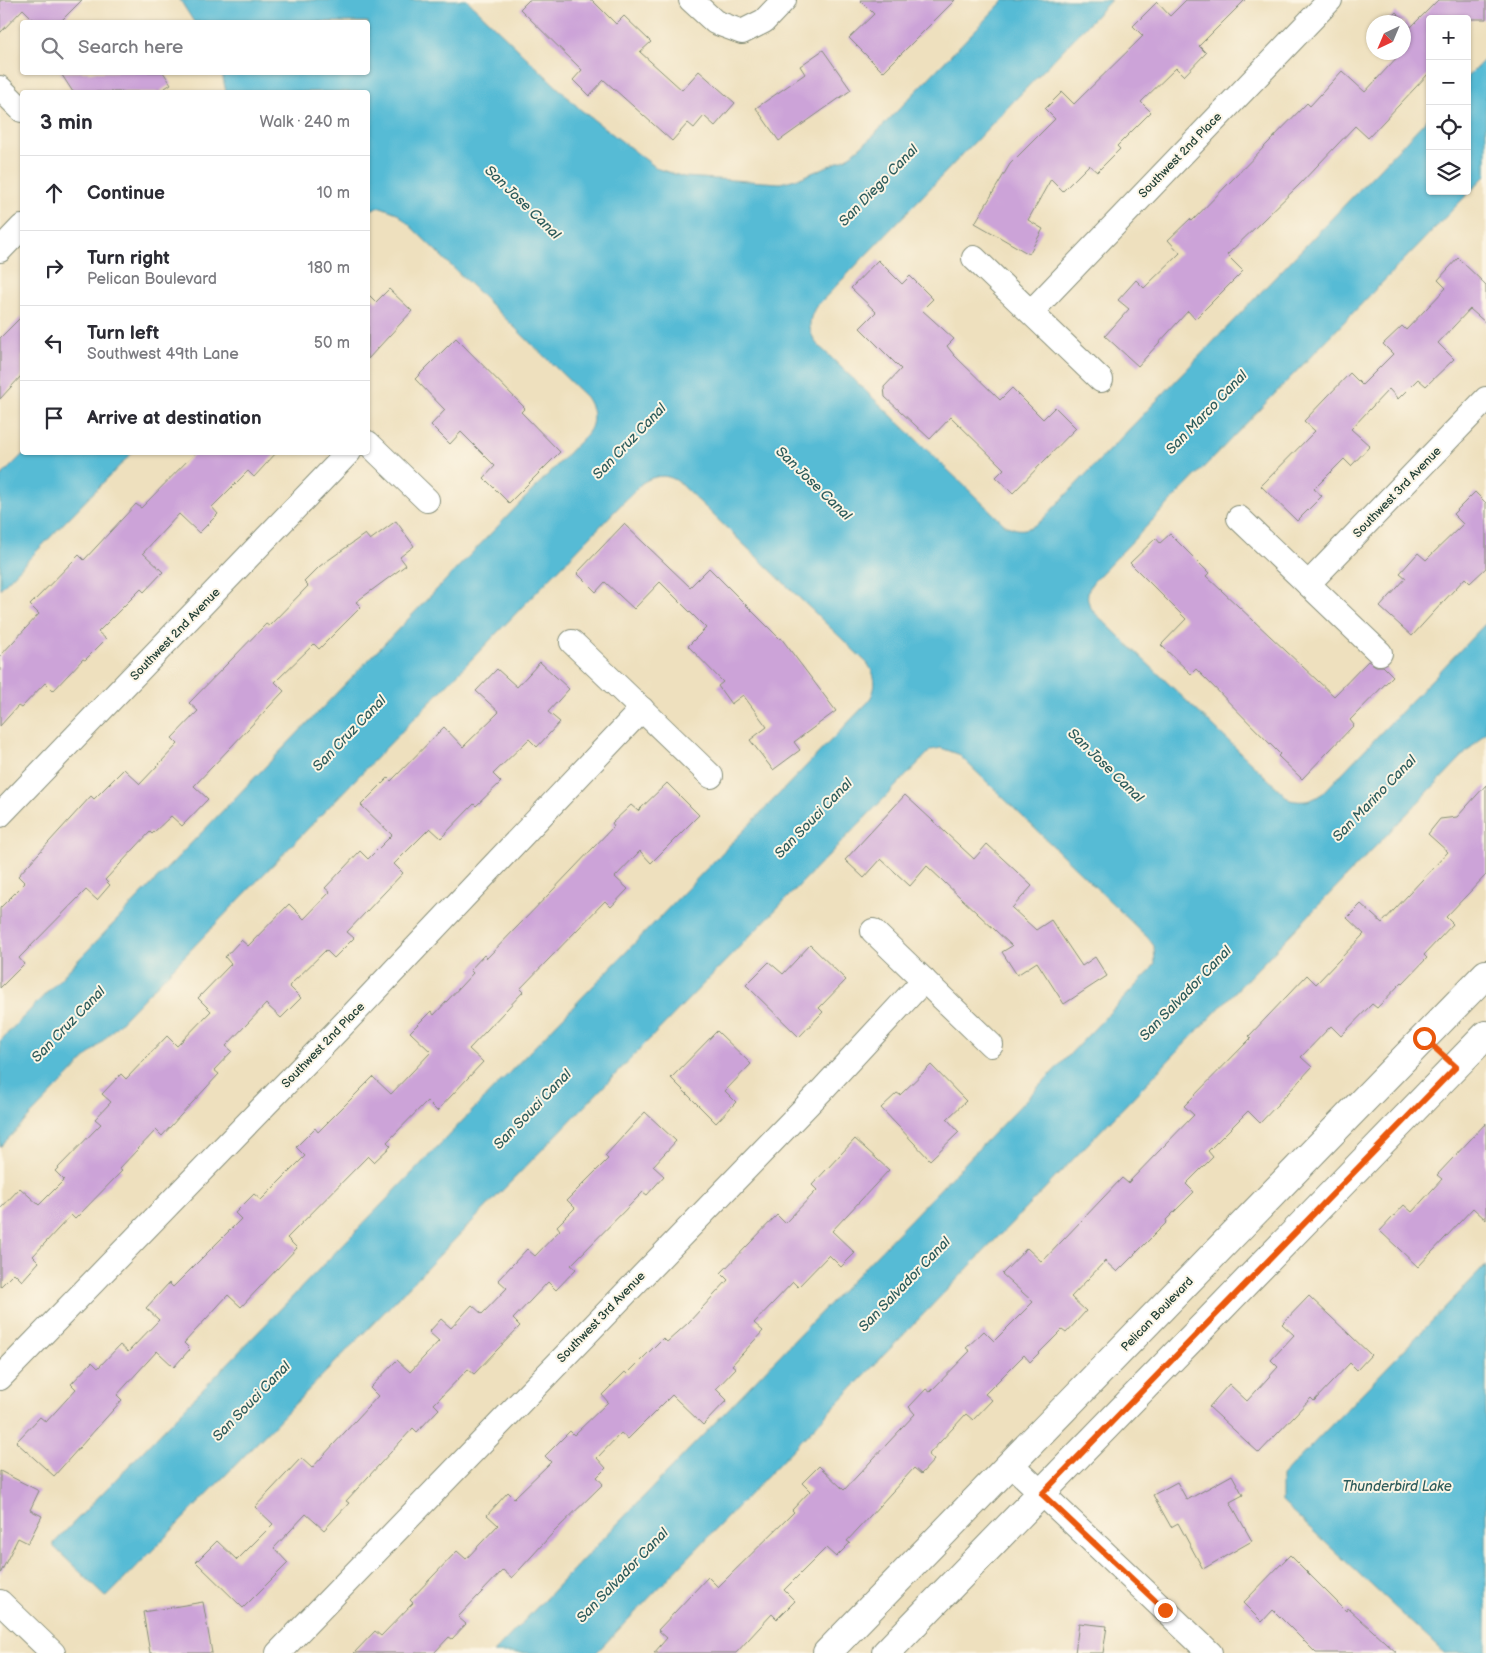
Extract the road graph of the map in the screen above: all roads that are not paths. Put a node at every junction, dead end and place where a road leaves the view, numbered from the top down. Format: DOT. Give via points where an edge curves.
graph roads {
  1 [pos="691,0"];
  2 [pos="784,0"];
  3 [pos="1330,0"];
  4 [pos="0,88"];
  5 [pos="20,108"];
  6 [pos="20,229"];
  7 [pos="0,250"];
  8 [pos="974,258"];
  9 [pos="1031,312"];
  10 [pos="1101,380"];
  11 [pos="1486,399"];
  12 [pos="370,445"];
  13 [pos="347,455"];
  14 [pos="428,500"];
  15 [pos="1239,518"];
  16 [pos="1308,584"];
  17 [pos="572,642"];
  18 [pos="1380,653"];
  19 [pos="642,709"];
  20 [pos="712,776"];
  21 [pos="0,815"];
  22 [pos="873,931"];
  23 [pos="1486,974"];
  24 [pos="924,980"];
  25 [pos="1486,1035"];
  26 [pos="1424,1038"];
  27 [pos="991,1045"];
  28 [pos="1456,1067"];
  29 [pos="0,1378"];
  30 [pos="1011,1464"];
  31 [pos="1042,1494"];
  32 [pos="0,1602"];
  33 [pos="53,1653"];
  34 [pos="278,1653"];
  35 [pos="827,1653"];
  36 [pos="886,1653"];
  37 [pos="1210,1653"];
  1 -- 2 [label="street" via="714,22 742,32 764,21"];
  3 -- 9 [label="street, Southwest 2nd Place"];
  4 -- 5 [label="street"];
  6 -- 7 [label="street"];
  8 -- 9 [label="street"];
  9 -- 10 [label="street"];
  11 -- 16 [label="street, Southwest 3rd Avenue"];
  12 -- 14 [label="street"];
  13 -- 21 [label="street, Southwest 2nd Avenue"];
  15 -- 16 [label="street"];
  16 -- 18 [label="street"];
  17 -- 19 [label="street"];
  19 -- 20 [label="street"];
  19 -- 29 [label="street, Southwest 2nd Place" via="337,1031"];
  22 -- 24 [label="street"];
  23 -- 26 [label="street, Pelican Boulevard"];
  24 -- 27 [label="street"];
  24 -- 34 [label="street, Southwest 3rd Avenue" via="822,1090"];
  25 -- 28 [label="street"];
  26 -- 28 [label="street"];
  26 -- 30 [label="street, Pelican Boulevard"];
  28 -- 31 [label="street"];
  30 -- 31 [label="street"];
  30 -- 35 [label="street, Pelican Boulevard"];
  31 -- 36 [label="street"];
  31 -- 37 [label="street"];
  32 -- 33 [label="street"];
}
